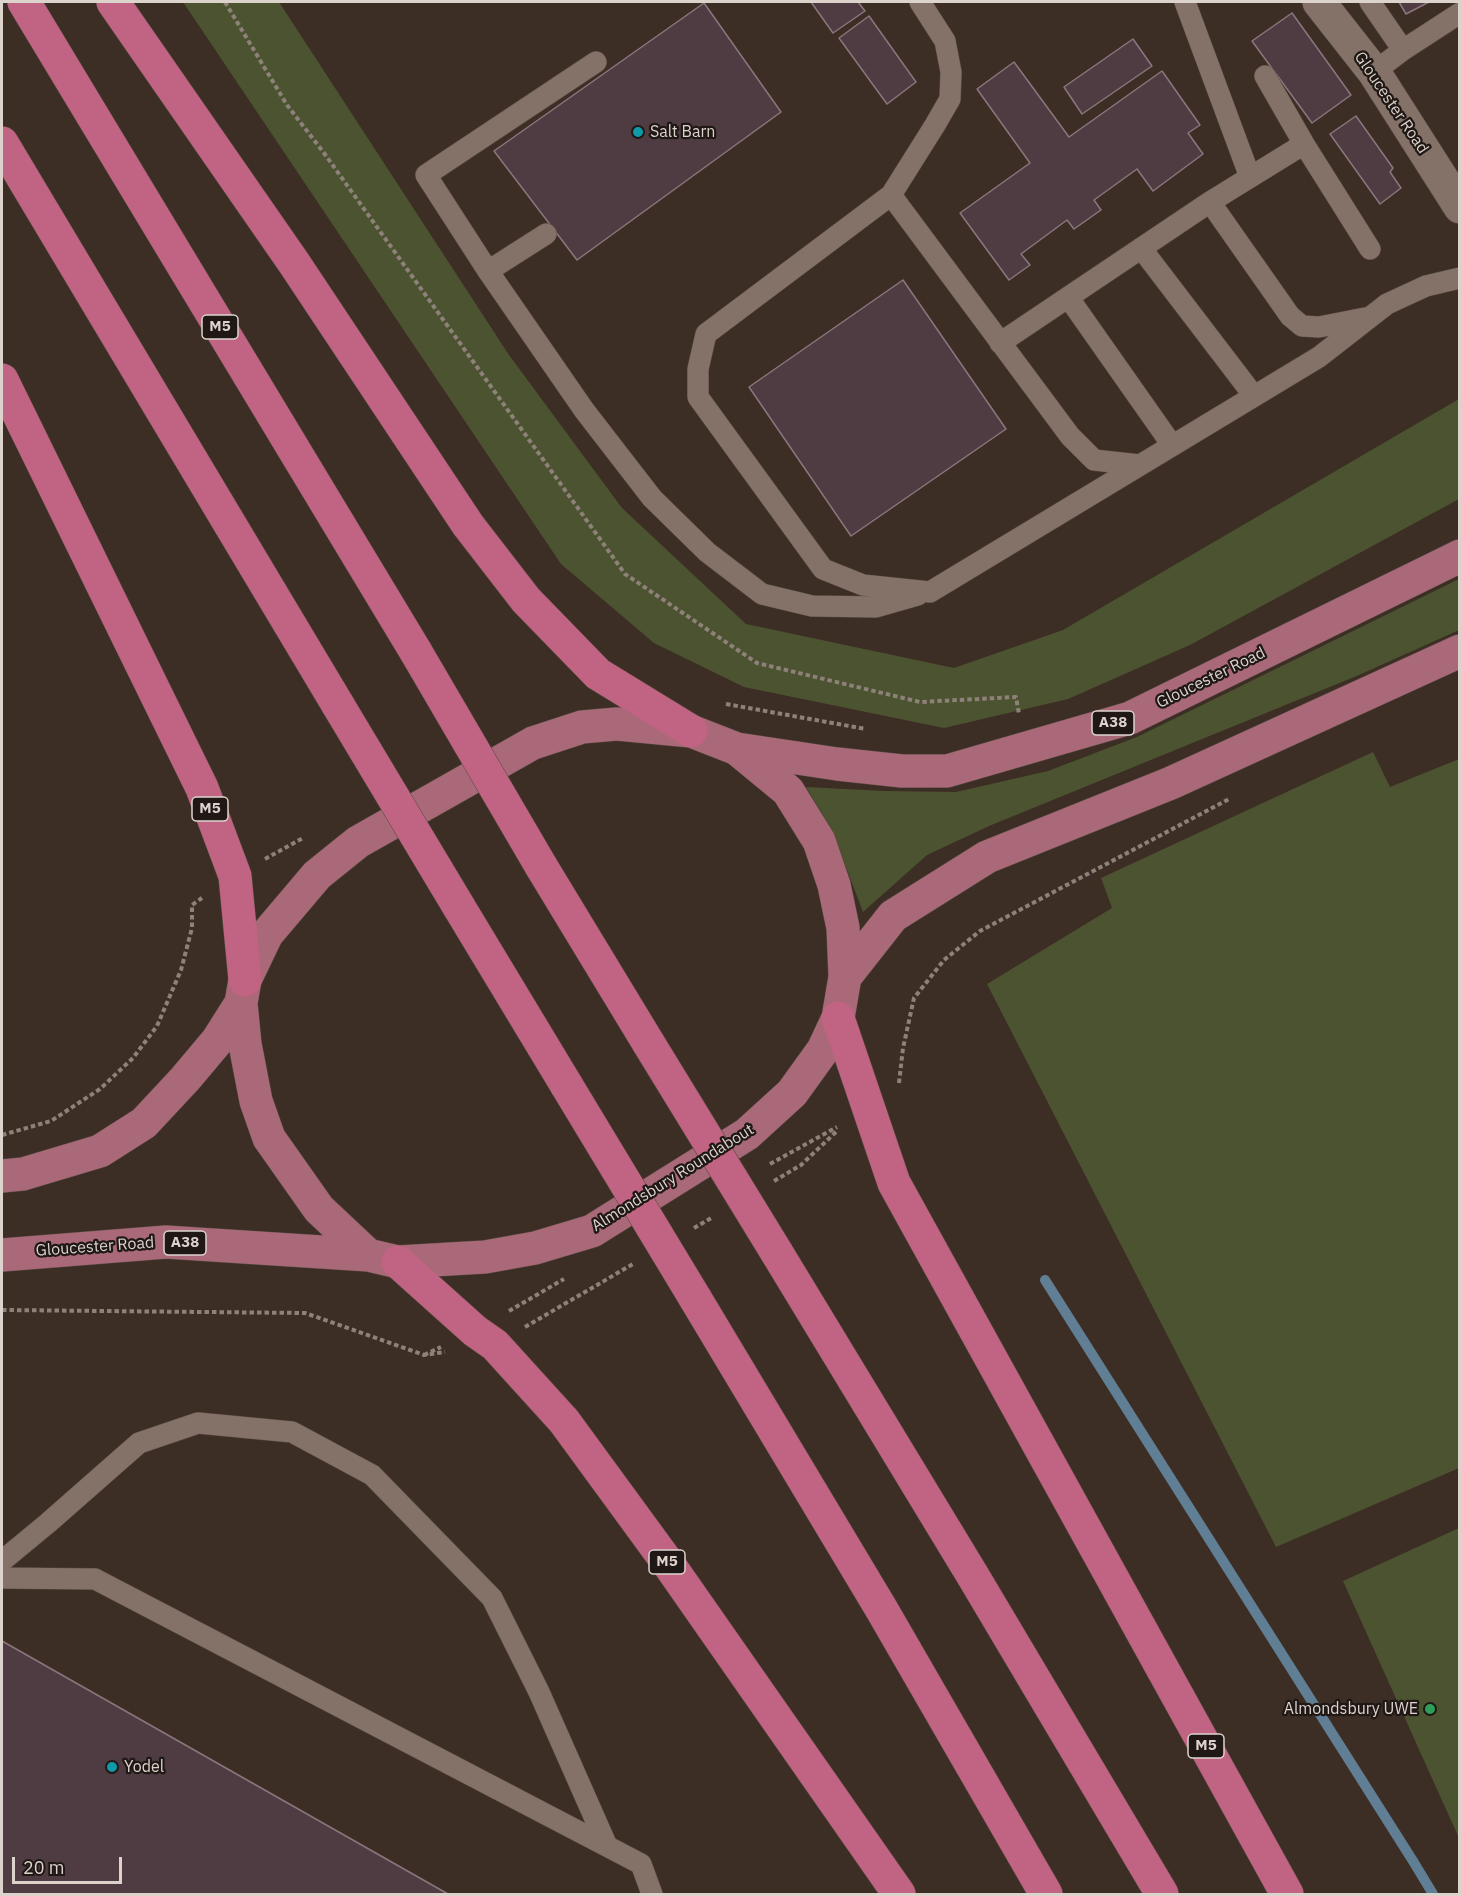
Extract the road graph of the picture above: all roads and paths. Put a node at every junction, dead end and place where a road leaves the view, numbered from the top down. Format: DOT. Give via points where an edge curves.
graph roads {
  1 [pos="24,2"];
  2 [pos="113,2"];
  3 [pos="225,2"];
  4 [pos="920,2"];
  5 [pos="1185,2"];
  6 [pos="1319,2"];
  7 [pos="1370,2"];
  8 [pos="1460,13"];
  9 [pos="1403,50"];
  10 [pos="596,62"];
  11 [pos="1374,72"];
  12 [pos="1265,76"];
  13 [pos="2,142"];
  14 [pos="1304,144"];
  15 [pos="1250,177"];
  16 [pos="891,195"];
  17 [pos="354,196"];
  18 [pos="1210,202"];
  19 [pos="1460,207"];
  20 [pos="546,234"];
  21 [pos="1142,248"];
  22 [pos="1370,249"];
  23 [pos="488,271"];
  24 [pos="1460,278"];
  25 [pos="1068,297"];
  26 [pos="1369,317"];
  27 [pos="1000,343"];
  28 [pos="2,380"];
  29 [pos="1254,396"];
  30 [pos="1172,445"];
  31 [pos="1140,465"];
  32 [pos="1460,556"];
  33 [pos="930,592"];
  34 [pos="1460,651"];
  35 [pos="691,730"];
  36 [pos="738,749"];
  37 [pos="1238,794"];
  38 [pos="235,876"];
  39 [pos="845,977"];
  40 [pos="243,991"];
  41 [pos="838,1018"];
  42 [pos="871,1113"];
  43 [pos="2,1135"];
  44 [pos="2,1176"];
  45 [pos="2,1255"];
  46 [pos="383,1258"];
  47 [pos="2,1310"];
  48 [pos="424,1355"];
  49 [pos="2,1561"];
  50 [pos="2,1578"];
  51 [pos="607,1846"];
  52 [pos="652,1894"];
  53 [pos="899,1894"];
  54 [pos="1046,1894"];
  55 [pos="1162,1894"];
  56 [pos="1287,1894"];
  1 -- 55 [label="highway, M5, bridge"];
  2 -- 35 [label="highway" via="287,253 468,525 526,600 598,674"];
  3 -- 17 [label="path" via="287,105"];
  4 -- 16 [label="lane" via="945,41 951,99"];
  5 -- 15 [label="lane"];
  6 -- 11 [label="street, Gloucester Road"];
  7 -- 9 [label="lane"];
  8 -- 9 [label="lane"];
  9 -- 11 [label="lane"];
  10 -- 23 [label="lane" via="426,175"];
  11 -- 19 [label="street, Gloucester Road"];
  12 -- 14 [label="lane"];
  13 -- 54 [label="highway, bridge" via="882,1610"];
  14 -- 15 [label="lane"];
  14 -- 22 [label="lane"];
  15 -- 18 [label="lane"];
  16 -- 27 [label="lane"];
  16 -- 33 [label="lane" via="706,334 698,369 698,397 823,569 863,585"];
  18 -- 21 [label="lane"];
  18 -- 26 [label="lane" via="1290,316 1302,326 1319,327"];
  20 -- 23 [label="lane"];
  21 -- 25 [label="lane"];
  21 -- 29 [label="lane"];
  23 -- 33 [label="lane" via="584,410 652,498 707,552 762,594 812,606 876,607"];
  24 -- 26 [label="lane" via="1426,285"];
  25 -- 27 [label="lane"];
  25 -- 30 [label="lane"];
  26 -- 29 [label="lane" via="1335,346"];
  27 -- 31 [label="lane" via="1070,436 1094,460"];
  28 -- 38 [label="highway, M5" via="202,788"];
  29 -- 30 [label="lane"];
  30 -- 31 [label="lane"];
  31 -- 33 [label="lane"];
  32 -- 36 [label="main road, Gloucester Road / A38" via="1130,718 947,771 902,771"];
  34 -- 39 [label="main road" via="1171,783 987,857 893,916"];
  35 -- 36 [label="main road, Almondsbury Roundabout"];
  35 -- 40 [label="main road, Almondsbury Roundabout" via="617,724 582,727 532,743 358,842 317,875 267,934"];
  36 -- 39 [label="main road, Almondsbury Roundabout" via="788,791 819,841 843,928"];
  37 -- 42 [label="path" via="980,931 944,960 914,998 897,1100"];
  38 -- 40 [label="highway, M5"];
  38 -- 43 [label="path" via="192,905 192,928 180,970 157,1026 133,1058 100,1089 51,1121"];
  39 -- 41 [label="main road, Almondsbury Roundabout"];
  40 -- 44 [label="main road" via="217,1041 144,1123 100,1151 22,1174"];
  40 -- 46 [label="main road" via="245,1044 256,1101 269,1138 319,1209"];
  41 -- 42 [label="highway, M5"];
  41 -- 46 [label="main road, Almondsbury Roundabout" via="823,1050 792,1093 747,1134 592,1230 535,1248 485,1257"];
  42 -- 56 [label="highway, M5" via="894,1183"];
  45 -- 46 [label="main road, Gloucester Road / A38" via="166,1242"];
  46 -- 53 [label="highway, M5" via="495,1345 564,1421"];
  47 -- 48 [label="path" via="305,1313"];
  49 -- 51 [label="lane" via="139,1443 198,1423 292,1432 372,1475 492,1598 539,1692"];
  50 -- 51 [label="lane" via="95,1579"];
  51 -- 52 [label="lane" via="641,1864"];
}
